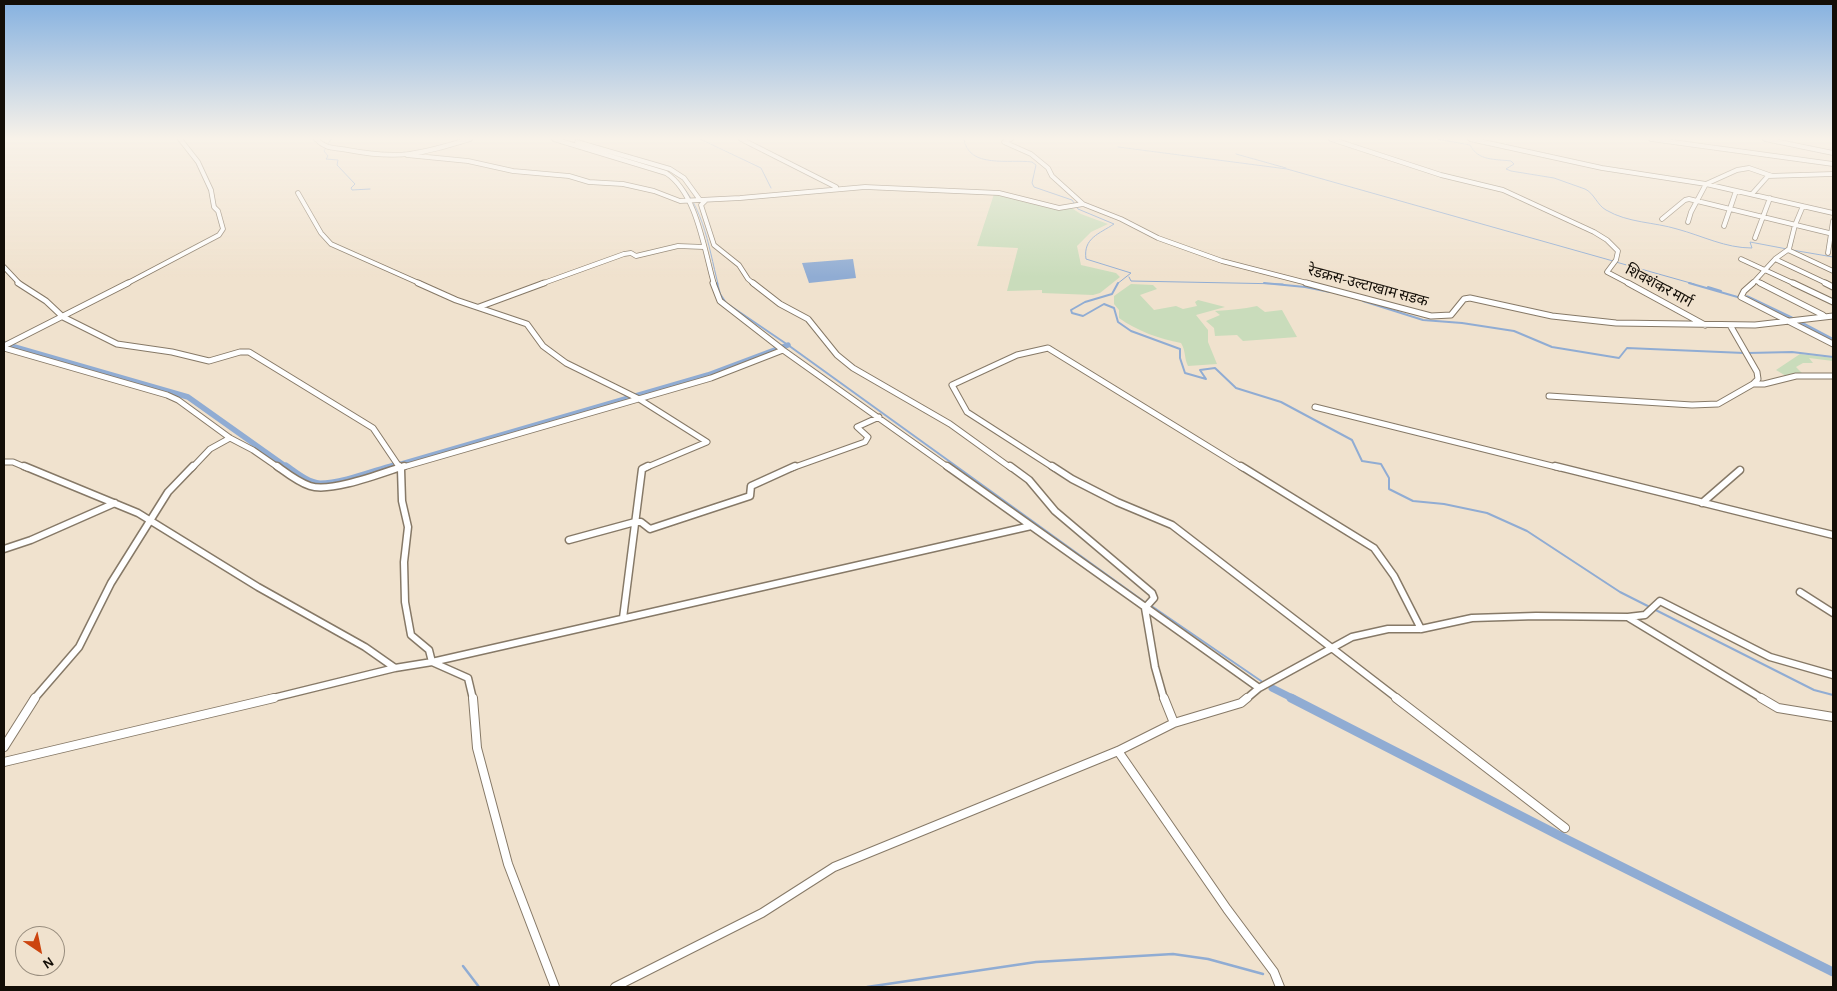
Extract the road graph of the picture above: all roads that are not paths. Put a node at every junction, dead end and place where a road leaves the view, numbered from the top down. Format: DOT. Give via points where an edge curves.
graph roads {
  1 [pos="209,185"];
  2 [pos="629,185"];
  3 [pos="681,185"];
  4 [pos="689,185"];
  5 [pos="833,185"];
  6 [pos="1062,185"];
  7 [pos="1484,185"];
  8 [pos="1705,185"];
  9 [pos="1711,185"];
  10 [pos="1760,185"];
  11 [pos="838,188"];
  12 [pos="1736,191"];
  13 [pos="298,193"];
  14 [pos="1752,194"];
  15 [pos="1770,198"];
  16 [pos="694,200"];
  17 [pos="706,200"];
  18 [pos="1697,201"];
  19 [pos="1081,204"];
  20 [pos="1803,206"];
  21 [pos="1729,210"];
  22 [pos="1833,213"];
  23 [pos="1763,218"];
  24 [pos="1662,219"];
  25 [pos="1833,221"];
  26 [pos="1688,222"];
  27 [pos="1795,225"];
  28 [pos="1724,226"];
  29 [pos="1832,234"];
  30 [pos="1754,238"];
  31 [pos="704,247"];
  32 [pos="1789,250"];
  33 [pos="1828,253"];
  34 [pos="1741,259"];
  35 [pos="1774,259"];
  36 [pos="4,267"];
  37 [pos="1765,269"];
  38 [pos="1833,271"];
  39 [pos="1756,281"];
  40 [pos="1833,287"];
  41 [pos="1833,302"];
  42 [pos="479,307"];
  43 [pos="1825,316"];
  44 [pos="1833,316"];
  45 [pos="63,317"];
  46 [pos="1792,322"];
  47 [pos="1705,324"];
  48 [pos="1730,325"];
  49 [pos="1833,344"];
  50 [pos="4,347"];
  51 [pos="783,350"];
  52 [pos="1833,376"];
  53 [pos="1753,384"];
  54 [pos="1549,396"];
  55 [pos="638,399"];
  56 [pos="1315,407"];
  57 [pos="879,417"];
  58 [pos="230,438"];
  59 [pos="4,462"];
  60 [pos="401,469"];
  61 [pos="1740,470"];
  62 [pos="114,503"];
  63 [pos="1702,503"];
  64 [pos="150,520"];
  65 [pos="635,522"];
  66 [pos="1031,526"];
  67 [pos="1833,534"];
  68 [pos="568,540"];
  69 [pos="4,548"];
  70 [pos="1800,592"];
  71 [pos="1148,606"];
  72 [pos="1833,613"];
  73 [pos="1628,617"];
  74 [pos="624,618"];
  75 [pos="1421,629"];
  76 [pos="1331,648"];
  77 [pos="432,662"];
  78 [pos="395,668"];
  79 [pos="1833,675"];
  80 [pos="1264,686"];
  81 [pos="1833,717"];
  82 [pos="1174,723"];
  83 [pos="4,747"];
  84 [pos="1118,751"];
  85 [pos="4,762"];
  86 [pos="1565,828"];
  87 [pos="555,987"];
  88 [pos="615,987"];
  89 [pos="1280,987"];
  1 -- 45 [label="street" via="223,229 219,235"];
  2 -- 16 [label="street" via="680,201"];
  3 -- 16 [label="street"];
  4 -- 16 [label="street"];
  5 -- 11 [label="street"];
  6 -- 19 [label="street"];
  7 -- 47 [label="street, शिवशंकर मार्ग" via="1567,218 1602,236 1618,251 1607,272"];
  8 -- 18 [label="street"];
  9 -- 12 [label="street"];
  10 -- 14 [label="street"];
  11 -- 17 [label="street"];
  11 -- 19 [label="street" via="999,193 1059,208"];
  12 -- 14 [label="street"];
  12 -- 21 [label="street"];
  13 -- 42 [label="street" via="320,233 331,244 456,300"];
  14 -- 15 [label="street"];
  15 -- 20 [label="street"];
  15 -- 23 [label="street"];
  16 -- 17 [label="street"];
  16 -- 31 [label="street"];
  17 -- 71 [label="street" via="701,205 714,245 739,265 761,290 808,319 837,356 853,368 950,424 1029,480 1055,512 1152,593 1154,598"];
  18 -- 21 [label="street"];
  18 -- 24 [label="street" via="1685,200"];
  18 -- 26 [label="street"];
  19 -- 47 [label="street, रेडक्रस-उल्टाखाम सडक" via="1158,238 1222,261 1431,316 1451,315 1464,299 1470,298 1552,316 1616,323"];
  20 -- 22 [label="street"];
  20 -- 27 [label="street"];
  21 -- 23 [label="street"];
  21 -- 28 [label="street"];
  23 -- 27 [label="street"];
  23 -- 30 [label="street"];
  25 -- 29 [label="street"];
  27 -- 29 [label="street"];
  27 -- 32 [label="street"];
  29 -- 33 [label="street"];
  31 -- 42 [label="street" via="678,246 636,256 624,254"];
  31 -- 51 [label="street" via="720,301"];
  32 -- 35 [label="street"];
  32 -- 38 [label="street"];
  34 -- 37 [label="street"];
  35 -- 37 [label="street"];
  35 -- 40 [label="street"];
  36 -- 45 [label="street" via="22,287 46,301"];
  37 -- 39 [label="street"];
  37 -- 41 [label="street"];
  39 -- 43 [label="street"];
  39 -- 46 [label="street" via="1741,298"];
  42 -- 55 [label="street" via="527,324 543,346 566,363"];
  43 -- 44 [label="street, रेडक्रस-उल्टाखाम सडक"];
  43 -- 46 [label="street, रेडक्रस-उल्टाखाम सडक"];
  45 -- 50 [label="street"];
  45 -- 60 [label="street" via="117,344 135,348 209,361 249,352 373,428"];
  46 -- 48 [label="street, रेडक्रस-उल्टाखाम सडक"];
  46 -- 49 [label="street"];
  47 -- 48 [label="street, रेडक्रस-उल्टाखाम सडक"];
  48 -- 53 [label="street" via="1757,372 1758,379"];
  50 -- 58 [label="street" via="167,395"];
  51 -- 55 [label="street" via="711,378"];
  51 -- 57 [label="street"];
  52 -- 53 [label="street" via="1796,376 1769,384"];
  53 -- 54 [label="street" via="1718,404 1692,406"];
  55 -- 60 [label="street"];
  55 -- 65 [label="street" via="707,442 642,469"];
  56 -- 63 [label="street"];
  57 -- 65 [label="street" via="857,427 868,438 865,442 775,473 751,486 750,496 650,529 642,522"];
  57 -- 66 [label="street"];
  58 -- 60 [label="street" via="312,487 340,486"];
  58 -- 64 [label="street" via="197,461 168,492"];
  59 -- 62 [label="street" via="13,462"];
  60 -- 77 [label="street" via="402,502 408,527 404,562 405,602 411,635 429,650"];
  61 -- 63 [label="street"];
  62 -- 64 [label="street"];
  62 -- 69 [label="street" via="32,540"];
  63 -- 67 [label="street"];
  64 -- 78 [label="street"];
  64 -- 83 [label="street" via="111,583 79,647 38,693"];
  65 -- 68 [label="street"];
  65 -- 74 [label="street"];
  66 -- 71 [label="street"];
  66 -- 74 [label="street"];
  70 -- 72 [label="street"];
  71 -- 80 [label="street"];
  71 -- 82 [label="street" via="1149,638 1165,705"];
  73 -- 75 [label="street" via="1472,618"];
  73 -- 79 [label="street" via="1646,615 1660,601 1770,657"];
  73 -- 81 [label="street" via="1778,708"];
  74 -- 77 [label="street"];
  75 -- 76 [label="street" via="1388,629 1352,637"];
  75 -- 76 [label="street" via="1394,576 1374,548 1048,348 1017,355 952,385 967,412 1072,479 1172,525"];
  76 -- 80 [label="street"];
  76 -- 86 [label="street"];
  77 -- 78 [label="street"];
  77 -- 87 [label="street" via="468,678 472,688 476,748 508,864"];
  78 -- 85 [label="street"];
  80 -- 82 [label="street" via="1241,703"];
  82 -- 84 [label="street"];
  84 -- 88 [label="street" via="834,867 762,913"];
  84 -- 89 [label="street" via="1274,972"];
}
